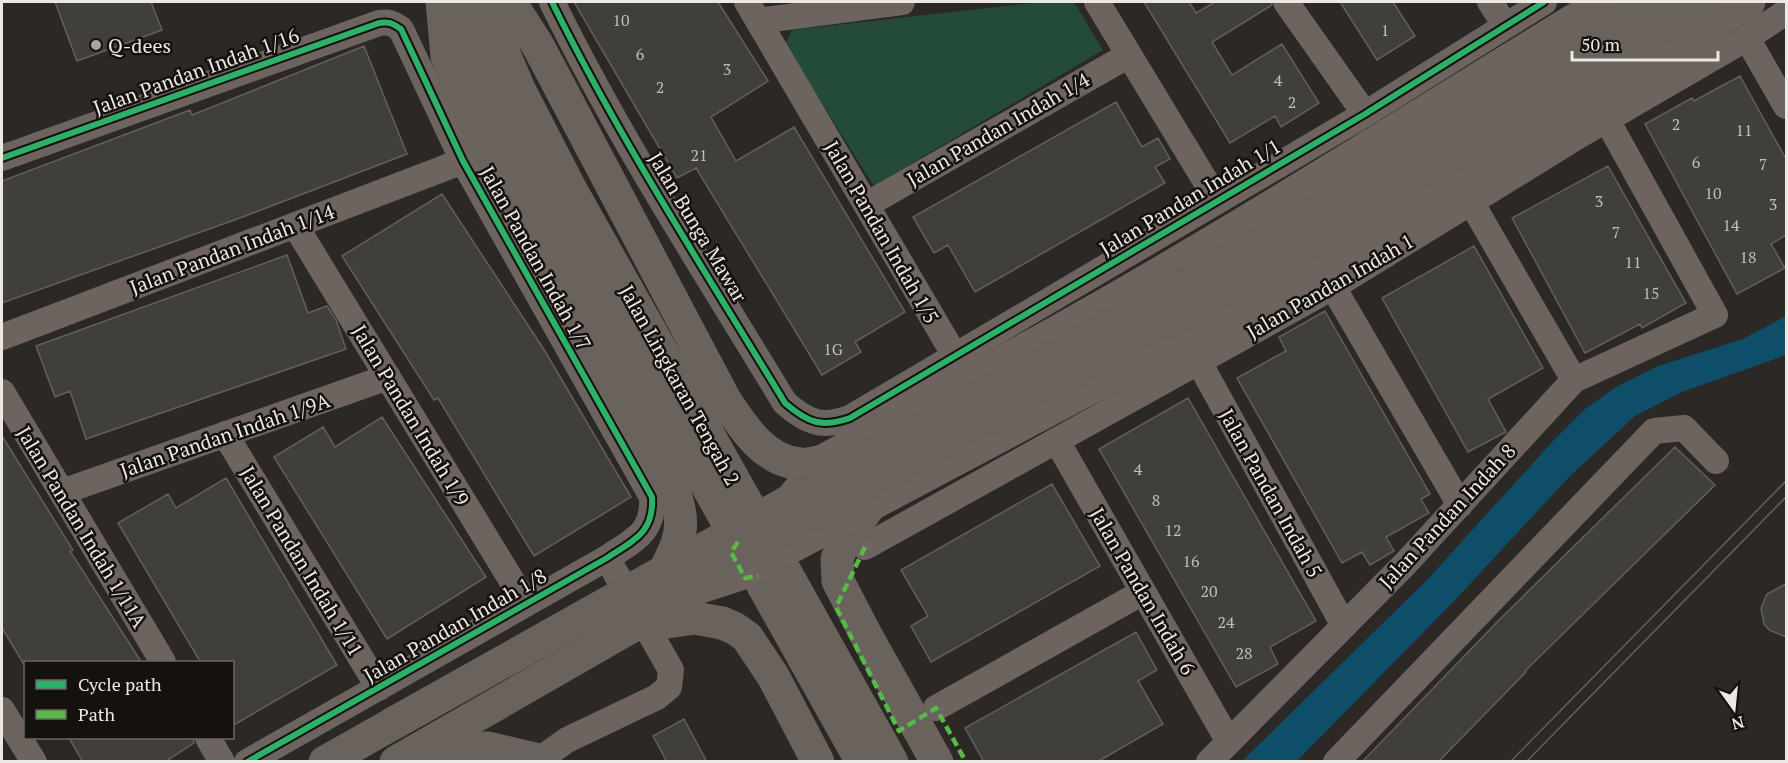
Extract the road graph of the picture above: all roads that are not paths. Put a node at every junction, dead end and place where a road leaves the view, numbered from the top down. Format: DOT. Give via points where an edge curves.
graph roads {
  1 [pos="442,2"];
  2 [pos="454,2"];
  3 [pos="482,2"];
  4 [pos="510,2"];
  5 [pos="552,2"];
  6 [pos="902,2"];
  7 [pos="1097,2"];
  8 [pos="1286,2"];
  9 [pos="1491,2"];
  10 [pos="1544,2"];
  11 [pos="1604,2"];
  12 [pos="1652,2"];
  13 [pos="1688,2"];
  14 [pos="1700,2"];
  15 [pos="1749,2"];
  16 [pos="752,11"];
  17 [pos="1786,12"];
  18 [pos="1505,25"];
  19 [pos="401,30"];
  20 [pos="1691,38"];
  21 [pos="1747,38"];
  22 [pos="1129,55"];
  23 [pos="1786,106"];
  24 [pos="1365,114"];
  25 [pos="1607,120"];
  26 [pos="1574,124"];
  27 [pos="2,158"];
  28 [pos="463,161"];
  29 [pos="1217,200"];
  30 [pos="1471,202"];
  31 [pos="868,204"];
  32 [pos="296,225"];
  33 [pos="1307,228"];
  34 [pos="1333,287"];
  35 [pos="2,337"];
  36 [pos="955,356"];
  37 [pos="1199,362"];
  38 [pos="1042,376"];
  39 [pos="388,377"];
  40 [pos="1574,380"];
  41 [pos="2,392"];
  42 [pos="850,418"];
  43 [pos="225,434"];
  44 [pos="1057,441"];
  45 [pos="823,461"];
  46 [pos="1716,461"];
  47 [pos="658,483"];
  48 [pos="62,492"];
  49 [pos="792,499"];
  50 [pos="871,504"];
  51 [pos="1460,505"];
  52 [pos="912,521"];
  53 [pos="865,547"];
  54 [pos="607,558"];
  55 [pos="665,571"];
  56 [pos="694,589"];
  57 [pos="1143,592"];
  58 [pos="526,604"];
  59 [pos="1343,624"];
  60 [pos="629,628"];
  61 [pos="162,661"];
  62 [pos="379,688"];
  63 [pos="936,708"];
  64 [pos="2,712"];
  65 [pos="209,739"];
  66 [pos="1229,742"];
  67 [pos="539,761"];
  68 [pos="34,762"];
  69 [pos="222,762"];
  70 [pos="247,762"];
  71 [pos="325,762"];
  72 [pos="396,762"];
  73 [pos="441,762"];
  74 [pos="818,762"];
  75 [pos="862,762"];
  76 [pos="892,762"];
  77 [pos="937,762"];
  78 [pos="1209,762"];
  79 [pos="1336,762"];
  1 -- 47 [label="highway" via="447,57 477,128"];
  2 -- 75 [label="highway, Jalan Lingkaran Tengah 2" via="494,99 546,200"];
  3 -- 76 [label="highway, Jalan Lingkaran Tengah 2" via="519,88 570,188"];
  4 -- 45 [label="highway" via="537,44 725,400 750,437 775,457 801,464"];
  5 -- 42 [label="street, Jalan Bunga Mawar" via="657,192 786,403 815,422 833,424"];
  6 -- 16 [label="street"];
  7 -- 22 [label="street"];
  8 -- 24 [label="street"];
  9 -- 18 [label="street"];
  10 -- 18 [label="street, Jalan Pandan Indah 1/1"];
  11 -- 38 [label="main road" via="1124,296"];
  12 -- 33 [label="highway"];
  13 -- 20 [label="main road"];
  14 -- 33 [label="highway, bridge"];
  15 -- 20 [label="main road"];
  16 -- 31 [label="street, Jalan Pandan Indah 1/5"];
  17 -- 21 [label="street, Jalan Pandan Indah 1"];
  18 -- 24 [label="street, Jalan Pandan Indah 1/1"];
  19 -- 27 [label="street, Jalan Pandan Indah 1/16" via="393,23 379,23"];
  19 -- 28 [label="street, Jalan Pandan Indah 1/7"];
  20 -- 26 [label="main road"];
  21 -- 23 [label="street"];
  21 -- 25 [label="street, Jalan Pandan Indah 1"];
  22 -- 29 [label="street"];
  22 -- 31 [label="street, Jalan Pandan Indah 1/4"];
  24 -- 29 [label="street, Jalan Pandan Indah 1/1"];
  25 -- 26 [label="street, Jalan Pandan Indah 1"];
  25 -- 40 [label="street, Jalan Pandan Indah 8" via="1715,315"];
  26 -- 30 [label="street, Jalan Pandan Indah 1"];
  26 -- 38 [label="main road" via="1224,318"];
  28 -- 32 [label="street, Jalan Pandan Indah 1/14"];
  28 -- 47 [label="street, Jalan Pandan Indah 1/7"];
  29 -- 36 [label="street, Jalan Pandan Indah 1/1"];
  30 -- 34 [label="street, Jalan Pandan Indah 1"];
  30 -- 40 [label="street"];
  31 -- 36 [label="street, Jalan Pandan Indah 1/5"];
  32 -- 35 [label="street, Jalan Pandan Indah 1/14"];
  32 -- 39 [label="street, Jalan Pandan Indah 1/9"];
  33 -- 38 [label="highway" via="1234,285"];
  34 -- 37 [label="street, Jalan Pandan Indah 1"];
  34 -- 51 [label="street"];
  36 -- 42 [label="street, Jalan Pandan Indah 1/1"];
  37 -- 44 [label="street, Jalan Pandan Indah 1"];
  37 -- 59 [label="street, Jalan Pandan Indah 5"];
  38 -- 45 [label="main road, bridge"];
  38 -- 49 [label="highway, bridge"];
  38 -- 50 [label="main road, bridge"];
  38 -- 56 [label="highway, bridge" via="729,560"];
  39 -- 43 [label="street, Jalan Pandan Indah 1/9A"];
  39 -- 58 [label="street, Jalan Pandan Indah 1/9"];
  40 -- 51 [label="street, Jalan Pandan Indah 8"];
  41 -- 48 [label="street, Jalan Pandan Indah 1/11A"];
  42 -- 52 [label="street"];
  43 -- 48 [label="street, Jalan Pandan Indah 1/9A"];
  43 -- 62 [label="street, Jalan Pandan Indah 1/11"];
  44 -- 52 [label="street, Jalan Pandan Indah 1"];
  44 -- 57 [label="street, Jalan Pandan Indah 6"];
  45 -- 49 [label="main road, bridge"];
  46 -- 79 [label="street" via="1684,428 1654,431"];
  47 -- 54 [label="street, Jalan Pandan Indah 1/8" via="648,527"];
  47 -- 55 [label="highway" via="675,492 680,512 679,538"];
  48 -- 61 [label="street, Jalan Pandan Indah 1/11A"];
  49 -- 55 [label="highway, bridge"];
  50 -- 56 [label="main road, bridge" via="740,574"];
  50 -- 77 [label="highway" via="844,541 837,559 838,581"];
  51 -- 59 [label="street, Jalan Pandan Indah 8"];
  52 -- 53 [label="street, Jalan Pandan Indah 1"];
  54 -- 58 [label="street, Jalan Pandan Indah 1/8"];
  54 -- 67 [label="street" via="671,670 669,687 657,697 567,740"];
  55 -- 71 [label="highway, bridge"];
  56 -- 60 [label="highway, bridge"];
  57 -- 63 [label="street"];
  57 -- 66 [label="street, Jalan Pandan Indah 6"];
  58 -- 62 [label="street, Jalan Pandan Indah 1/8"];
  59 -- 66 [label="street, Jalan Pandan Indah 8"];
  60 -- 72 [label="highway"];
  60 -- 74 [label="highway, bridge" via="694,618 722,623 747,637 773,676"];
  62 -- 70 [label="street, Jalan Pandan Indah 1/8"];
  64 -- 68 [label="street"];
  65 -- 69 [label="street"];
  66 -- 78 [label="street, Jalan Pandan Indah 8"];
  67 -- 73 [label="highway" via="488,748 468,749"];
}
